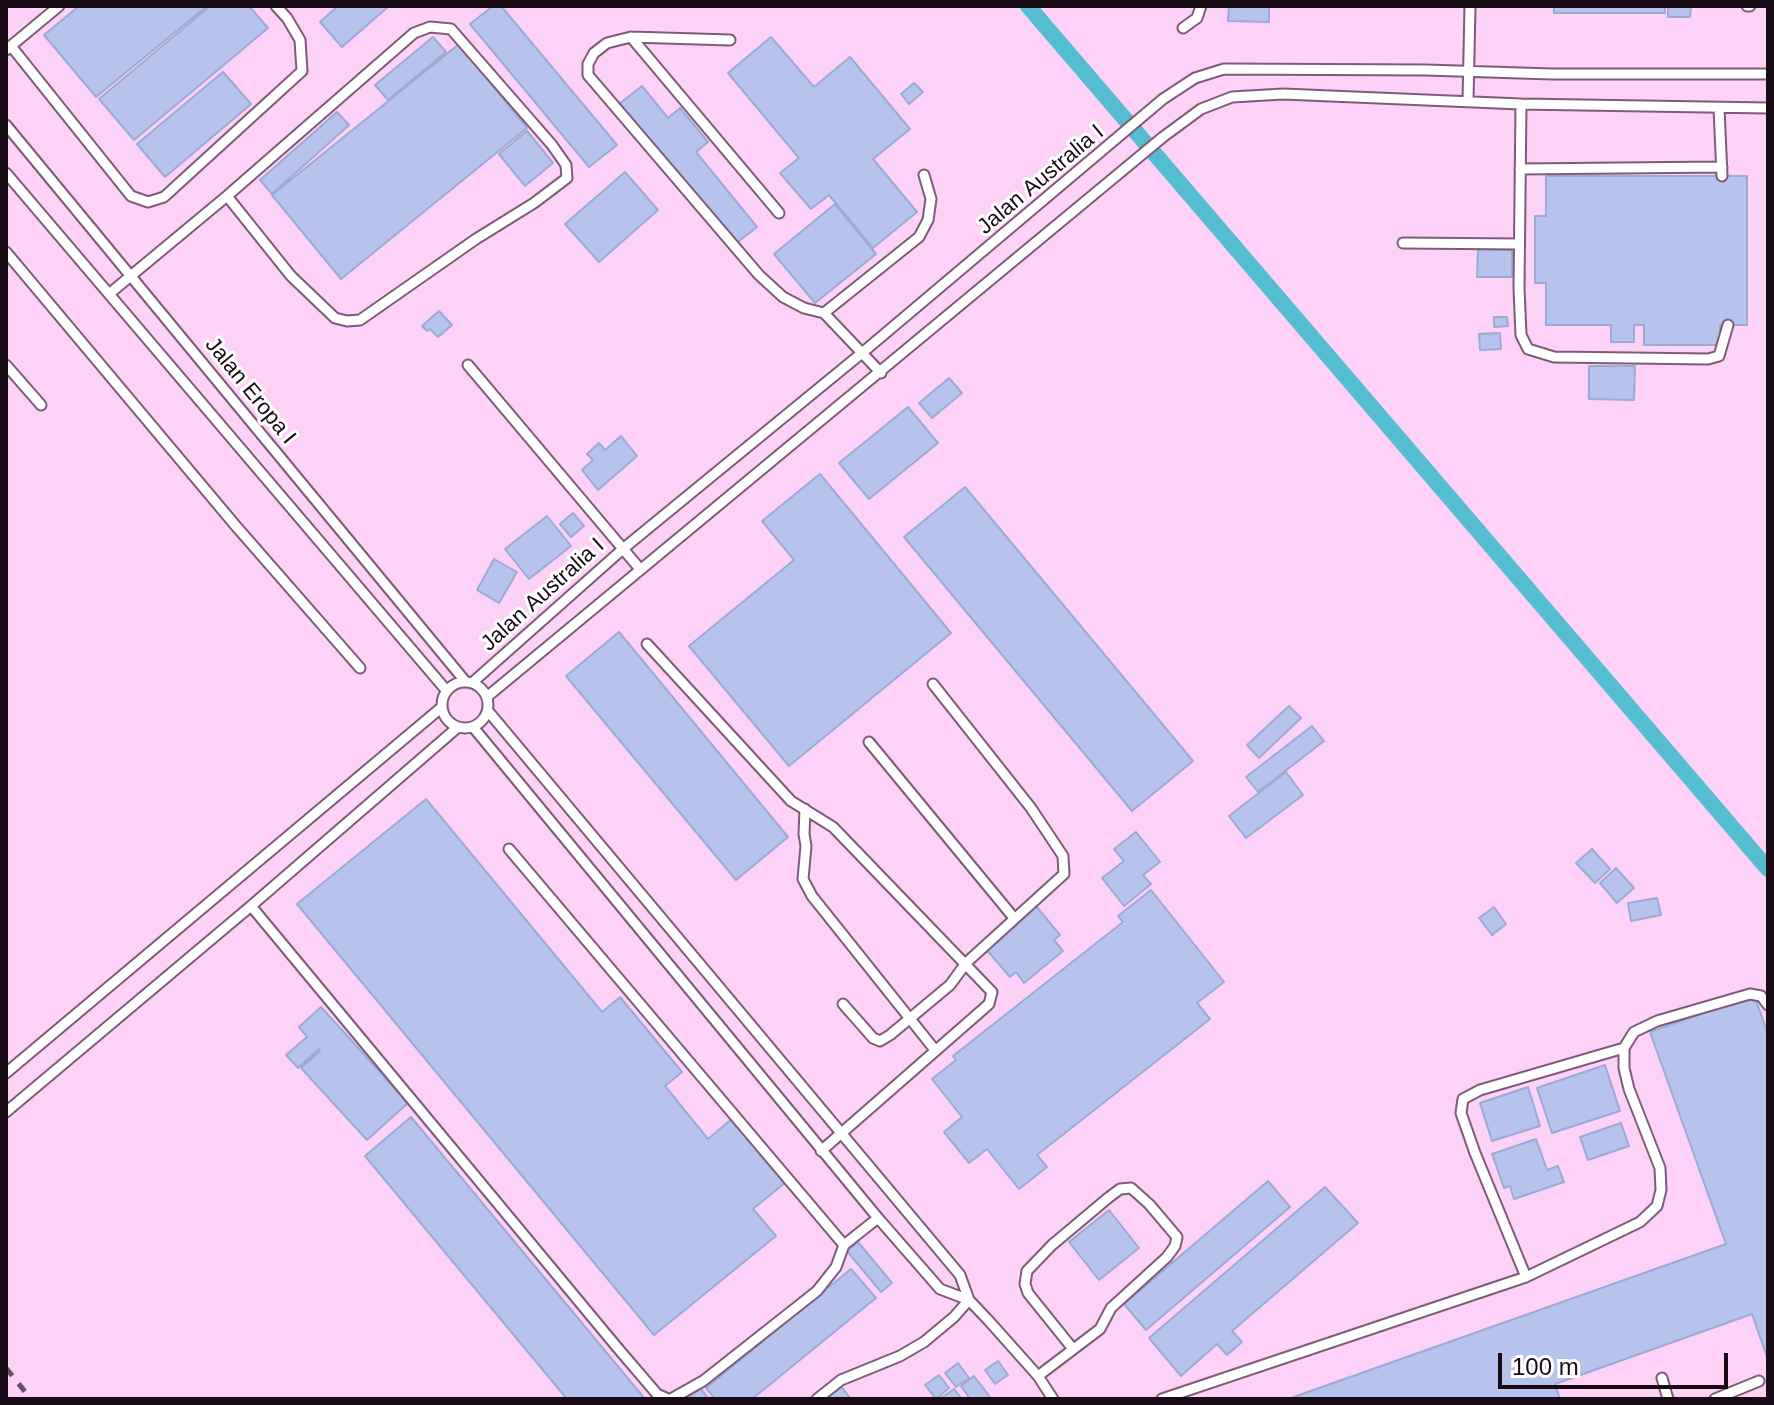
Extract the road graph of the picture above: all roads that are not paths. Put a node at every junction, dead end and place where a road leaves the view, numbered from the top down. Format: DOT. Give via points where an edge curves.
graph roads {
  1 [pos="59,6"];
  2 [pos="276,6"];
  3 [pos="1201,6"];
  4 [pos="1470,6"];
  5 [pos="1183,28"];
  6 [pos="631,37"];
  7 [pos="730,40"];
  8 [pos="9,48"];
  9 [pos="1469,71"];
  10 [pos="1768,74"];
  11 [pos="1468,101"];
  12 [pos="1521,104"];
  13 [pos="1719,108"];
  14 [pos="1768,108"];
  15 [pos="6,125"];
  16 [pos="1520,169"];
  17 [pos="6,173"];
  18 [pos="924,175"];
  19 [pos="227,196"];
  20 [pos="779,213"];
  21 [pos="1403,243"];
  22 [pos="1518,244"];
  23 [pos="6,252"];
  24 [pos="131,275"];
  25 [pos="109,294"];
  26 [pos="824,313"];
  27 [pos="1728,325"];
  28 [pos="862,353"];
  29 [pos="6,365"];
  30 [pos="468,365"];
  31 [pos="881,373"];
  32 [pos="41,405"];
  33 [pos="624,548"];
  34 [pos="640,569"];
  35 [pos="647,644"];
  36 [pos="360,668"];
  37 [pos="469,682"];
  38 [pos="933,684"];
  39 [pos="446,690"];
  40 [pos="488,696"];
  41 [pos="442,707"];
  42 [pos="488,711"];
  43 [pos="458,727"];
  44 [pos="473,727"];
  45 [pos="869,742"];
  46 [pos="805,809"];
  47 [pos="509,849"];
  48 [pos="251,906"];
  49 [pos="1014,918"];
  50 [pos="966,963"];
  51 [pos="843,1004"];
  52 [pos="1768,1005"];
  53 [pos="912,1020"];
  54 [pos="1624,1048"];
  55 [pos="935,1050"];
  56 [pos="6,1073"];
  57 [pos="6,1112"];
  58 [pos="840,1133"];
  59 [pos="821,1151"];
  60 [pos="878,1218"];
  61 [pos="844,1245"];
  62 [pos="1526,1277"];
  63 [pos="969,1300"];
  64 [pos="1073,1349"];
  65 [pos="1038,1376"];
  66 [pos="1662,1378"];
  67 [pos="1759,1381"];
  68 [pos="670,1399"];
  69 [pos="817,1399"];
  70 [pos="1053,1399"];
  71 [pos="1162,1399"];
  72 [pos="1668,1399"];
  73 [pos="1715,1399"];
  1 -- 8 [label="lane"];
  2 -- 8 [label="lane" via="300,40 302,71 164,197 148,202 131,196"];
  3 -- 5 [label="lane" via="1197,18"];
  4 -- 9 [label="lane"];
  6 -- 7 [label="lane"];
  6 -- 20 [label="lane"];
  6 -- 26 [label="lane" via="607,43 594,53 588,75 759,275 783,297"];
  9 -- 10 [label="lane, Jalan Australia I"];
  9 -- 11 [label="lane"];
  9 -- 28 [label="lane, Jalan Australia I" via="1224,69 1195,78 1163,99"];
  11 -- 12 [label="lane, Jalan Australia I"];
  11 -- 31 [label="lane, Jalan Australia I" via="1283,94 1232,97 1201,109"];
  12 -- 13 [label="lane, Jalan Australia I"];
  12 -- 16 [label="lane"];
  13 -- 14 [label="lane, Jalan Australia I"];
  13 -- 16 [label="lane" via="1722,171"];
  15 -- 24 [label="lane, Jalan Eropa I"];
  16 -- 22 [label="lane"];
  17 -- 25 [label="lane, Jalan Eropa I"];
  18 -- 26 [label="lane" via="931,199 919,237"];
  19 -- 19 [label="lane" via="414,33 430,27 451,29 552,145 566,165 567,178 360,320 347,321 335,318 291,276"];
  19 -- 24 [label="lane"];
  21 -- 22 [label="lane"];
  22 -- 27 [label="lane" via="1521,335 1528,349 1554,357 1708,359 1719,356"];
  23 -- 36 [label="lane"];
  24 -- 25 [label="lane"];
  24 -- 37 [label="lane, Jalan Eropa I"];
  25 -- 39 [label="lane, Jalan Eropa I"];
  26 -- 28 [label="lane"];
  28 -- 31 [label="lane"];
  28 -- 33 [label="lane, Jalan Australia I"];
  29 -- 32 [label="lane"];
  30 -- 33 [label="lane"];
  31 -- 34 [label="lane, Jalan Australia I"];
  33 -- 34 [label="lane"];
  33 -- 37 [label="lane, Jalan Australia I"];
  34 -- 40 [label="lane, Jalan Australia I"];
  35 -- 46 [label="lane" via="791,801"];
  37 -- 39 [label="lane, Jalan Australia I"];
  37 -- 40 [label="lane, Jalan Australia I"];
  38 -- 49 [label="lane" via="1063,856 1064,874"];
  39 -- 41 [label="lane"];
  40 -- 42 [label="lane"];
  41 -- 43 [label="lane"];
  41 -- 56 [label="lane"];
  42 -- 44 [label="lane"];
  42 -- 58 [label="lane"];
  43 -- 44 [label="lane"];
  43 -- 48 [label="lane"];
  44 -- 59 [label="lane"];
  45 -- 49 [label="lane"];
  46 -- 50 [label="lane" via="833,827"];
  46 -- 53 [label="lane" via="803,879"];
  47 -- 61 [label="lane"];
  48 -- 57 [label="lane"];
  48 -- 68 [label="lane" via="616,1346 657,1394"];
  49 -- 50 [label="lane"];
  50 -- 53 [label="lane"];
  50 -- 55 [label="lane" via="992,992 989,1004"];
  51 -- 53 [label="lane" via="880,1041"];
  52 -- 54 [label="lane" via="1761,996 1750,994 1657,1021 1634,1032"];
  53 -- 55 [label="lane"];
  54 -- 62 [label="lane" via="1629,1089 1660,1168 1657,1206 1640,1222"];
  54 -- 62 [label="lane" via="1463,1099 1461,1113 1475,1153"];
  55 -- 58 [label="lane"];
  58 -- 59 [label="lane"];
  58 -- 63 [label="lane" via="960,1275"];
  59 -- 60 [label="lane"];
  60 -- 61 [label="lane"];
  60 -- 63 [label="lane" via="940,1289"];
  61 -- 68 [label="lane" via="836,1267 817,1291 703,1381"];
  62 -- 71 [label="lane"];
  63 -- 65 [label="lane"];
  63 -- 69 [label="lane" via="924,1342 841,1380"];
  64 -- 64 [label="lane" via="1100,1329 1111,1308 1175,1246 1177,1237 1131,1188 1108,1198 1027,1271 1028,1293"];
  64 -- 65 [label="lane"];
  65 -- 70 [label="lane"];
  66 -- 72 [label="lane"];
  67 -- 73 [label="lane"];
}
